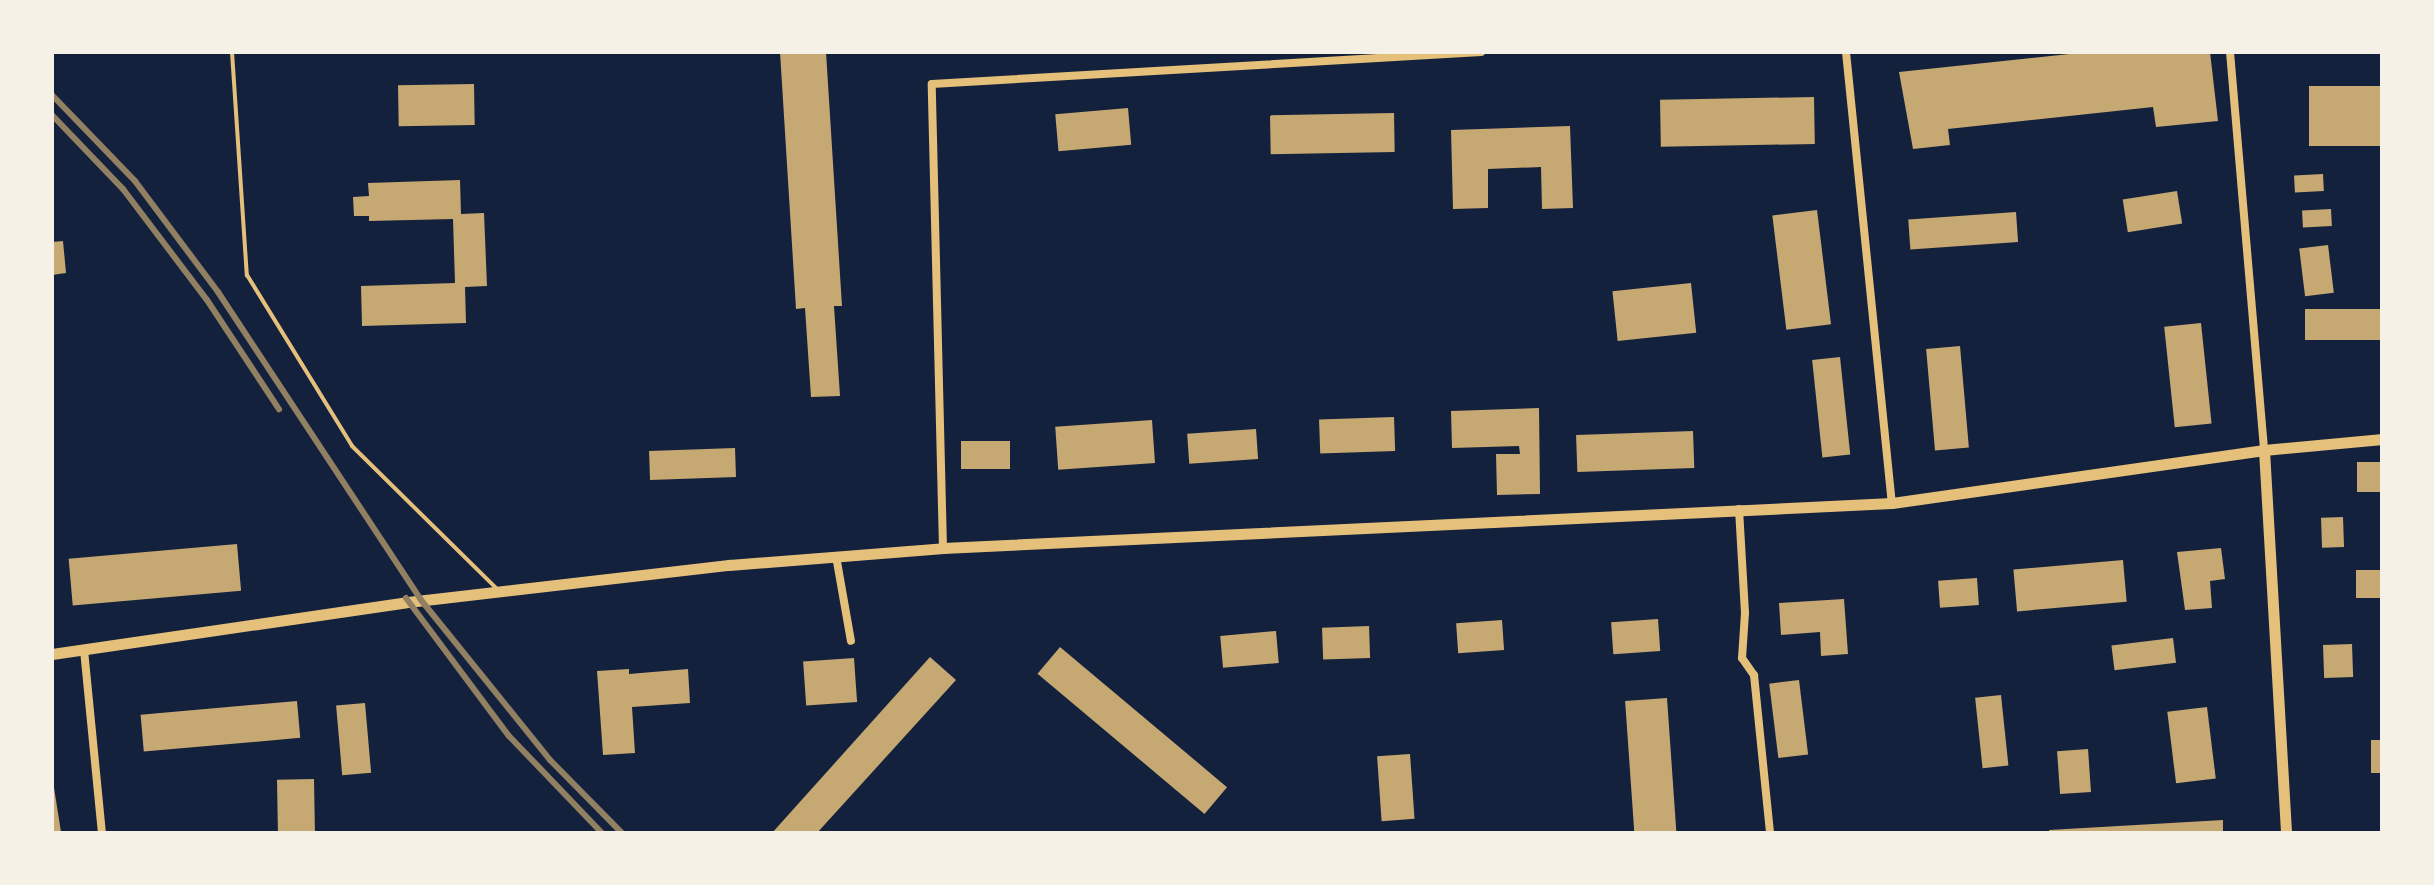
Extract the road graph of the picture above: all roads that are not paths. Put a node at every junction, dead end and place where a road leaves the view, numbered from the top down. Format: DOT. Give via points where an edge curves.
graph roads {
  1 [pos="232,52"];
  2 [pos="1481,52"];
  3 [pos="1846,52"];
  4 [pos="2230,52"];
  5 [pos="2382,439"];
  6 [pos="2264,450"];
  7 [pos="1892,503"];
  8 [pos="1739,509"];
  9 [pos="943,548"];
  10 [pos="836,556"];
  11 [pos="499,591"];
  12 [pos="851,641"];
  13 [pos="84,650"];
  14 [pos="52,654"];
  15 [pos="102,833"];
  16 [pos="1770,833"];
  17 [pos="2286,833"];
  1 -- 11 [label="lane" via="247,275 352,446"];
  2 -- 9 [label="street" via="932,84"];
  3 -- 7 [label="street"];
  4 -- 6 [label="street"];
  5 -- 6 [label="main road"];
  6 -- 7 [label="main road"];
  6 -- 17 [label="main road"];
  7 -- 8 [label="main road"];
  8 -- 9 [label="main road"];
  8 -- 16 [label="street" via="1742,658 1754,675"];
  9 -- 10 [label="main road"];
  10 -- 11 [label="main road"];
  10 -- 12 [label="street"];
  11 -- 13 [label="main road"];
  13 -- 14 [label="main road"];
  13 -- 15 [label="street"];
}
